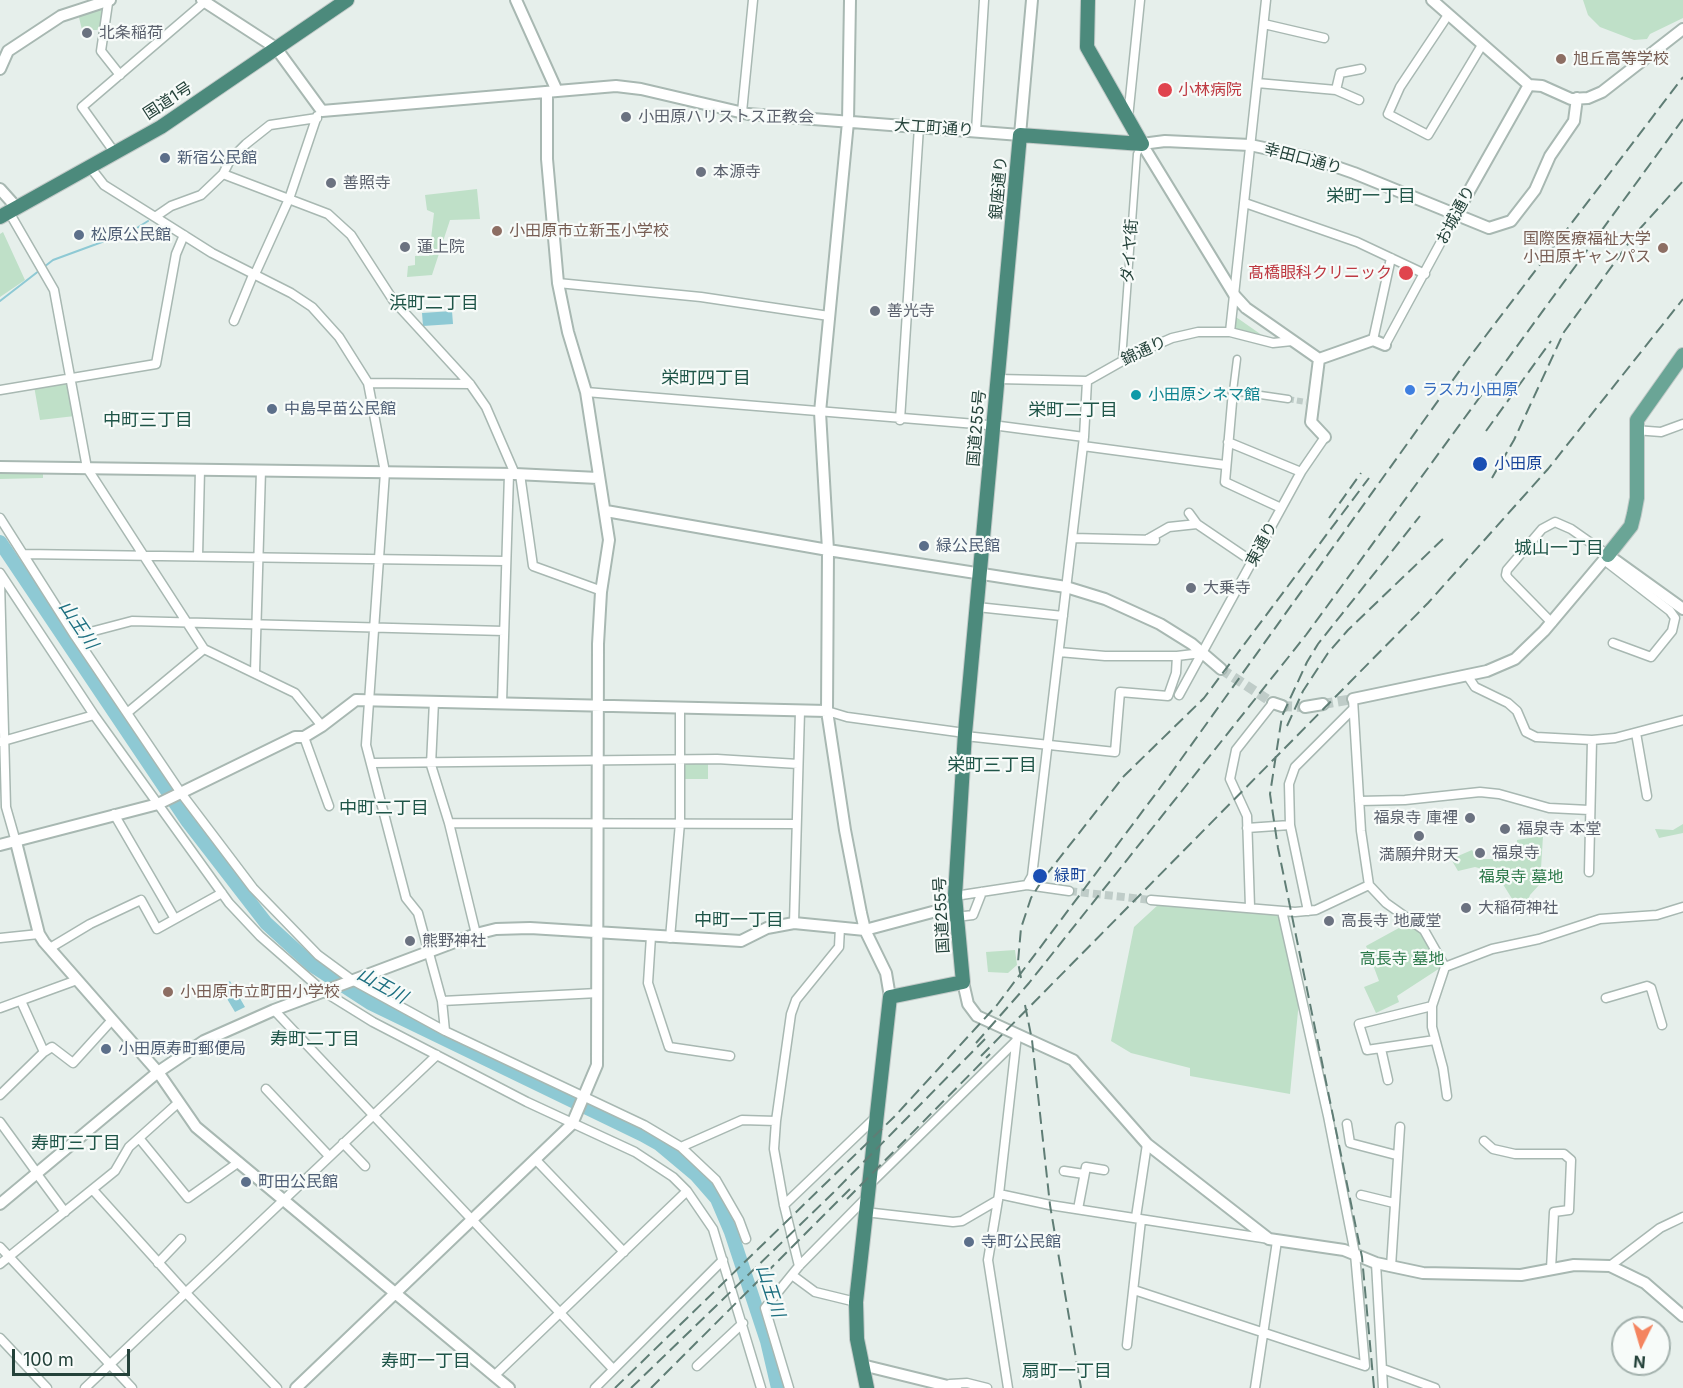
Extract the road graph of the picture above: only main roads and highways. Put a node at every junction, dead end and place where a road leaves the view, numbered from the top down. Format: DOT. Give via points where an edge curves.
graph roads {
  1 [pos="347,0"];
  2 [pos="1088,0"];
  3 [pos="9,212"];
  4 [pos="1683,355"];
  5 [pos="998,379"];
  6 [pos="1606,558"];
  7 [pos="867,1388"];
  1 -- 3 [label="highway, 国道1号" via="161,127"];
  2 -- 5 [label="highway, 銀座通り" via="1087,47 1142,144 1020,135"];
  4 -- 6 [label="main road" via="1640,411 1635,430 1635,514 1631,526"];
  5 -- 7 [label="highway, 国道255号" via="965,734 955,906 963,982 890,997 856,1302 856,1339"];
}
